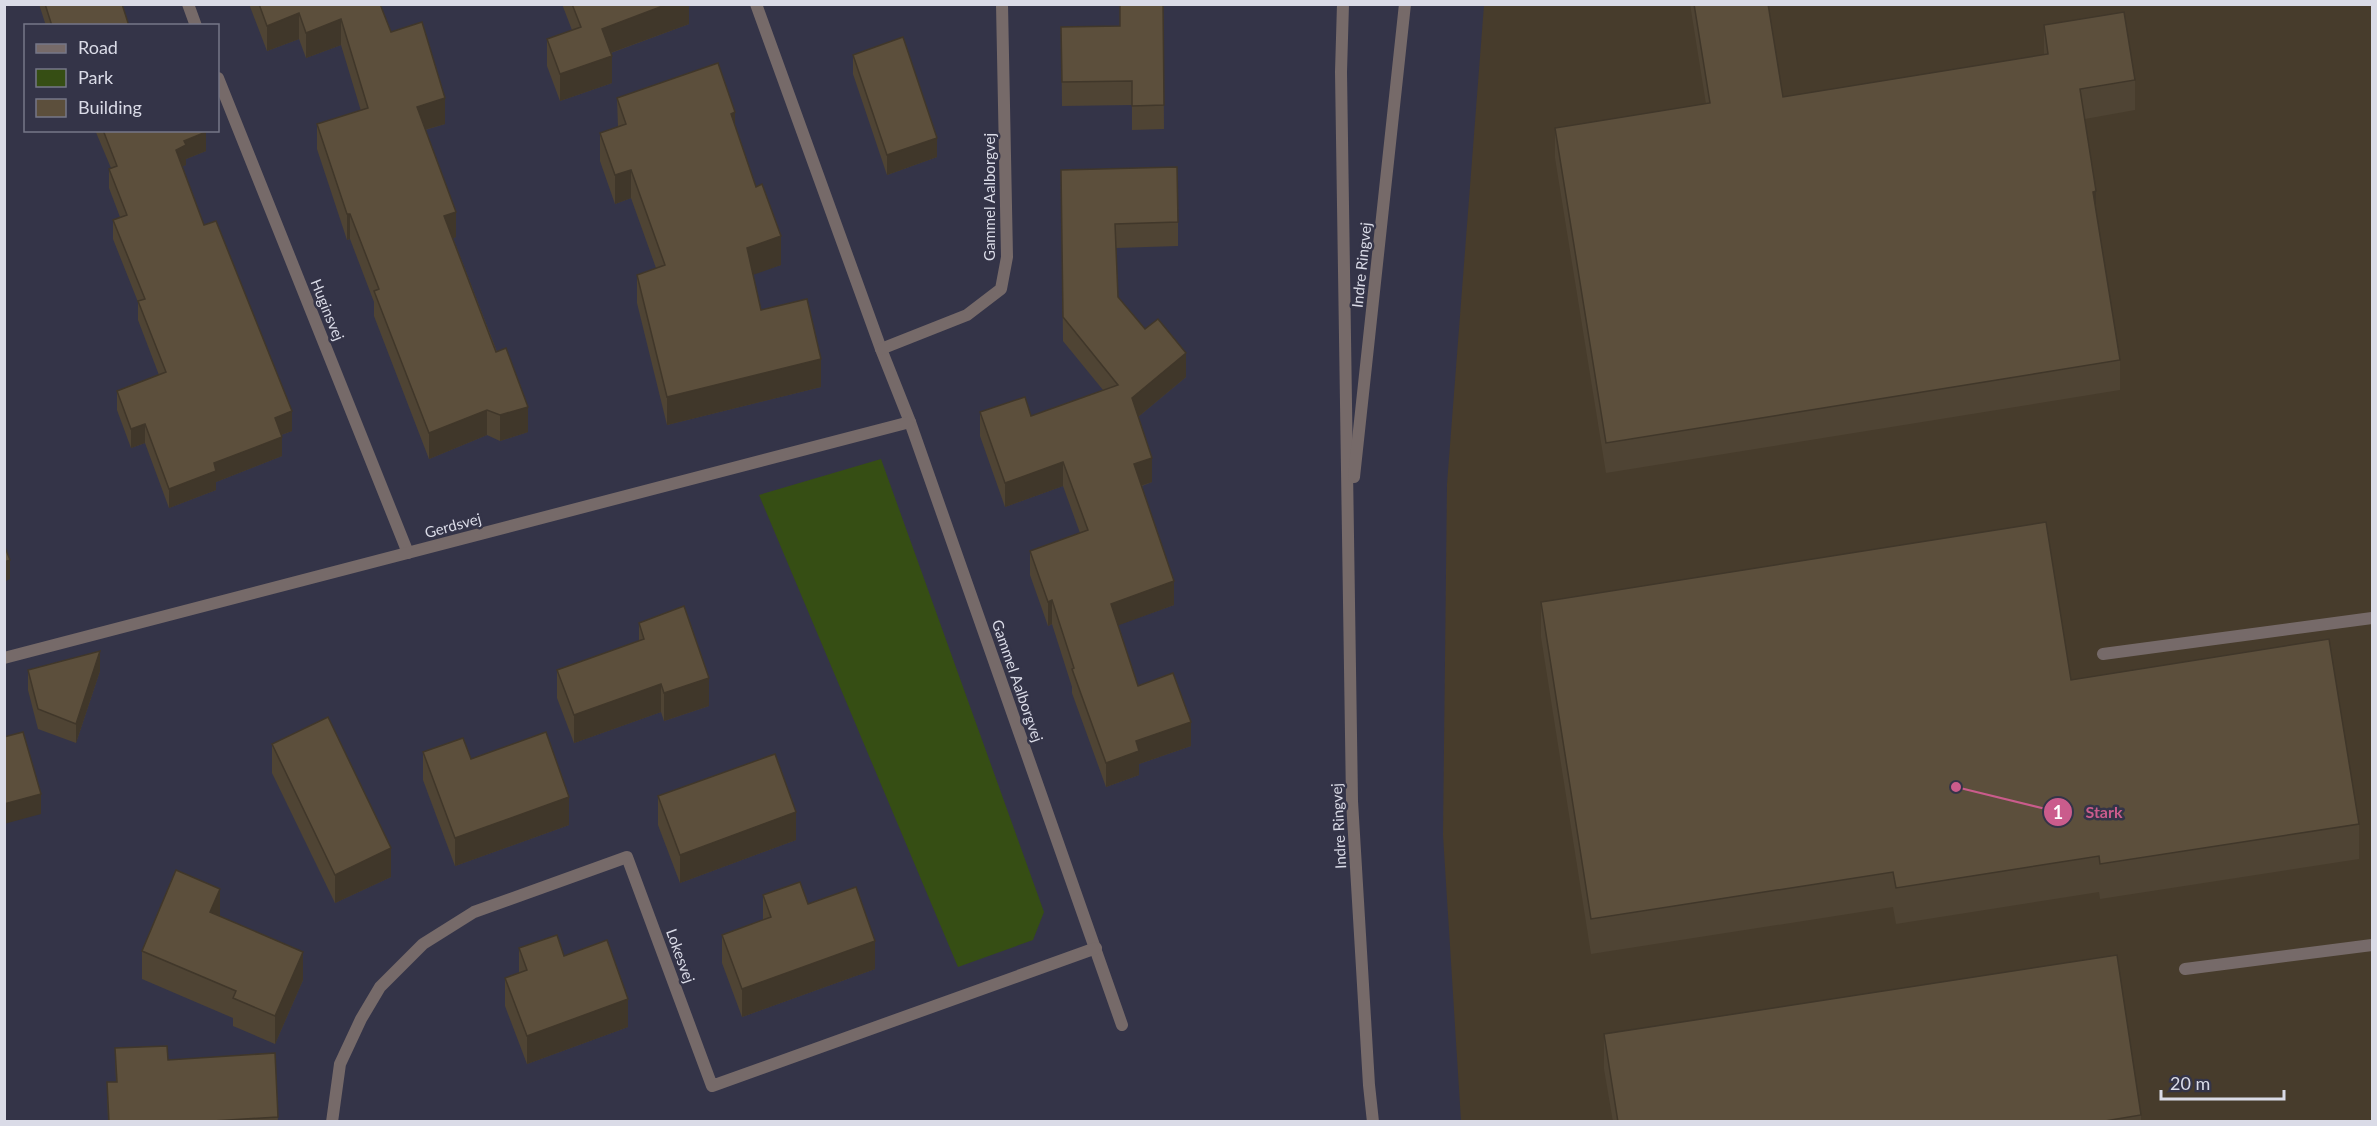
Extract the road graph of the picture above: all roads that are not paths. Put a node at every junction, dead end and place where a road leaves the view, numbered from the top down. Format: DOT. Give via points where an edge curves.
graph roads {
  1 [pos="188,4"];
  2 [pos="756,4"];
  3 [pos="1002,4"];
  4 [pos="1343,4"];
  5 [pos="1405,4"];
  6 [pos="195,24"];
  7 [pos="219,80"];
  8 [pos="881,349"];
  9 [pos="910,422"];
  10 [pos="1349,528"];
  11 [pos="408,553"];
  12 [pos="2373,618"];
  13 [pos="2103,654"];
  14 [pos="4,658"];
  15 [pos="2373,945"];
  16 [pos="1096,948"];
  17 [pos="2185,969"];
  18 [pos="1122,1025"];
  19 [pos="332,1122"];
  20 [pos="1373,1122"];
  1 -- 6 [label="street"];
  2 -- 8 [label="street, Gammel Aalborgvej"];
  3 -- 8 [label="street, Gammel Aalborgvej" via="1007,257 1001,289 967,315"];
  4 -- 10 [label="street, Indre Ringvej"];
  5 -- 10 [label="street, Indre Ringvej"];
  7 -- 11 [label="street, Huginsvej"];
  8 -- 9 [label="street, Gammel Aalborgvej"];
  9 -- 11 [label="street, Gerdsvej"];
  9 -- 16 [label="street, Gammel Aalborgvej"];
  10 -- 20 [label="street, Indre Ringvej" via="1352,801"];
  11 -- 14 [label="street, Gerdsvej"];
  12 -- 13 [label="street"];
  15 -- 17 [label="street"];
  16 -- 18 [label="street, Gammel Aalborgvej"];
  16 -- 19 [label="street, Lokesvej" via="712,1086 627,857 474,912 423,944 380,987 361,1019 340,1064"];
}
